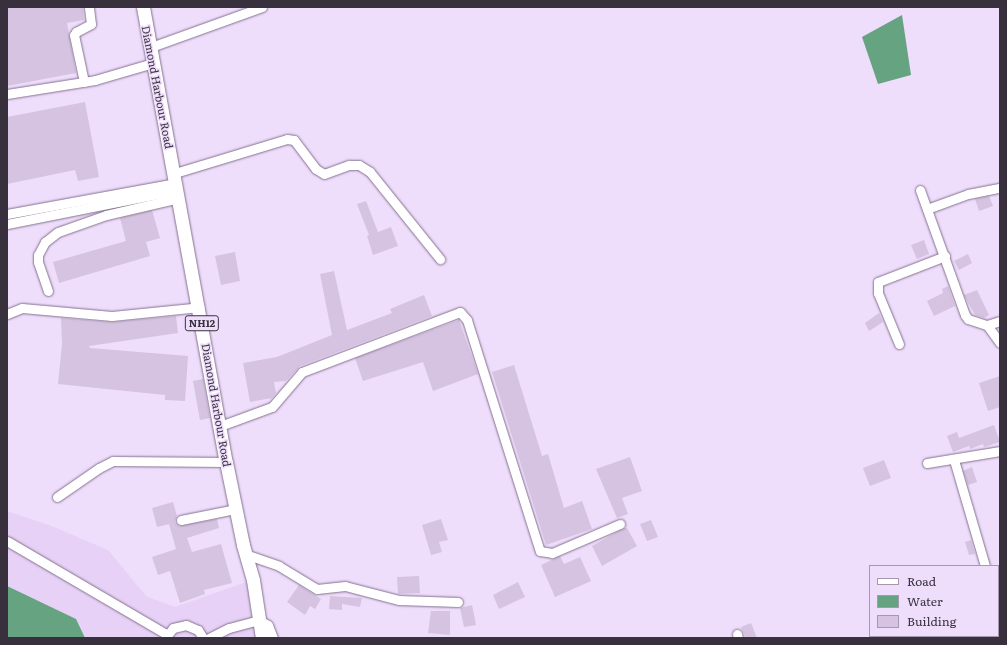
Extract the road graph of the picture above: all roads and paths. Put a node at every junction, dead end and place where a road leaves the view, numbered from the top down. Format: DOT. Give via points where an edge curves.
graph roads {
  1 [pos="89,7"];
  2 [pos="143,7"];
  3 [pos="262,7"];
  4 [pos="150,47"];
  5 [pos="153,63"];
  6 [pos="84,82"];
  7 [pos="7,94"];
  8 [pos="177,186"];
  9 [pos="1000,188"];
  10 [pos="920,190"];
  11 [pos="927,209"];
  12 [pos="7,214"];
  13 [pos="7,224"];
  14 [pos="945,256"];
  15 [pos="440,259"];
  16 [pos="48,291"];
  17 [pos="200,307"];
  18 [pos="7,314"];
  19 [pos="1000,321"];
  20 [pos="987,325"];
  21 [pos="1000,343"];
  22 [pos="899,344"];
  23 [pos="220,426"];
  24 [pos="1000,451"];
  25 [pos="954,460"];
  26 [pos="226,462"];
  27 [pos="927,463"];
  28 [pos="57,497"];
  29 [pos="235,509"];
  30 [pos="182,520"];
  31 [pos="620,524"];
  32 [pos="7,541"];
  33 [pos="245,554"];
  34 [pos="985,565"];
  35 [pos="458,602"];
  36 [pos="259,620"];
  37 [pos="166,636"];
  38 [pos="203,638"];
  39 [pos="209,638"];
  40 [pos="262,638"];
  41 [pos="273,638"];
  1 -- 6 [label="street" via="91,24 74,35"];
  2 -- 4 [label="highway, Diamond Harbour Road / NH12"];
  3 -- 4 [label="street"];
  4 -- 5 [label="highway, Diamond Harbour Road / NH12"];
  5 -- 6 [label="street"];
  5 -- 8 [label="highway, Diamond Harbour Road / NH12"];
  6 -- 7 [label="street"];
  8 -- 12 [label="street"];
  8 -- 13 [label="street"];
  8 -- 15 [label="street" via="287,139 294,140 316,169 324,174 349,164 359,165 370,172"];
  8 -- 16 [label="street" via="58,232 45,242 38,255 38,262"];
  8 -- 17 [label="highway, Diamond Harbour Road / NH12"];
  9 -- 11 [label="street" via="968,194"];
  10 -- 11 [label="street"];
  11 -- 14 [label="street"];
  14 -- 20 [label="street" via="965,315 968,319"];
  14 -- 22 [label="street" via="878,282 878,293"];
  17 -- 18 [label="street" via="112,316 22,308"];
  17 -- 23 [label="highway, Diamond Harbour Road / NH12"];
  19 -- 20 [label="street"];
  20 -- 21 [label="street"];
  23 -- 26 [label="highway, Diamond Harbour Road / NH12"];
  23 -- 31 [label="street" via="272,407 302,372 460,312 467,320 540,551 552,552"];
  24 -- 25 [label="street"];
  25 -- 27 [label="street"];
  25 -- 34 [label="street"];
  26 -- 28 [label="street" via="113,461"];
  26 -- 29 [label="highway, Diamond Harbour Road / NH12"];
  29 -- 30 [label="street"];
  29 -- 33 [label="highway, Diamond Harbour Road / NH12"];
  32 -- 37 [label="street"];
  33 -- 35 [label="street" via="279,566 317,590 345,586 399,600"];
  33 -- 36 [label="highway, Diamond Harbour Road / NH12"];
  36 -- 39 [label="street" via="229,628"];
  36 -- 40 [label="highway, Diamond Harbour Road / NH12"];
  36 -- 41 [label="street" via="268,625"];
  37 -- 38 [label="street" via="173,628 186,625 198,630"];
}
